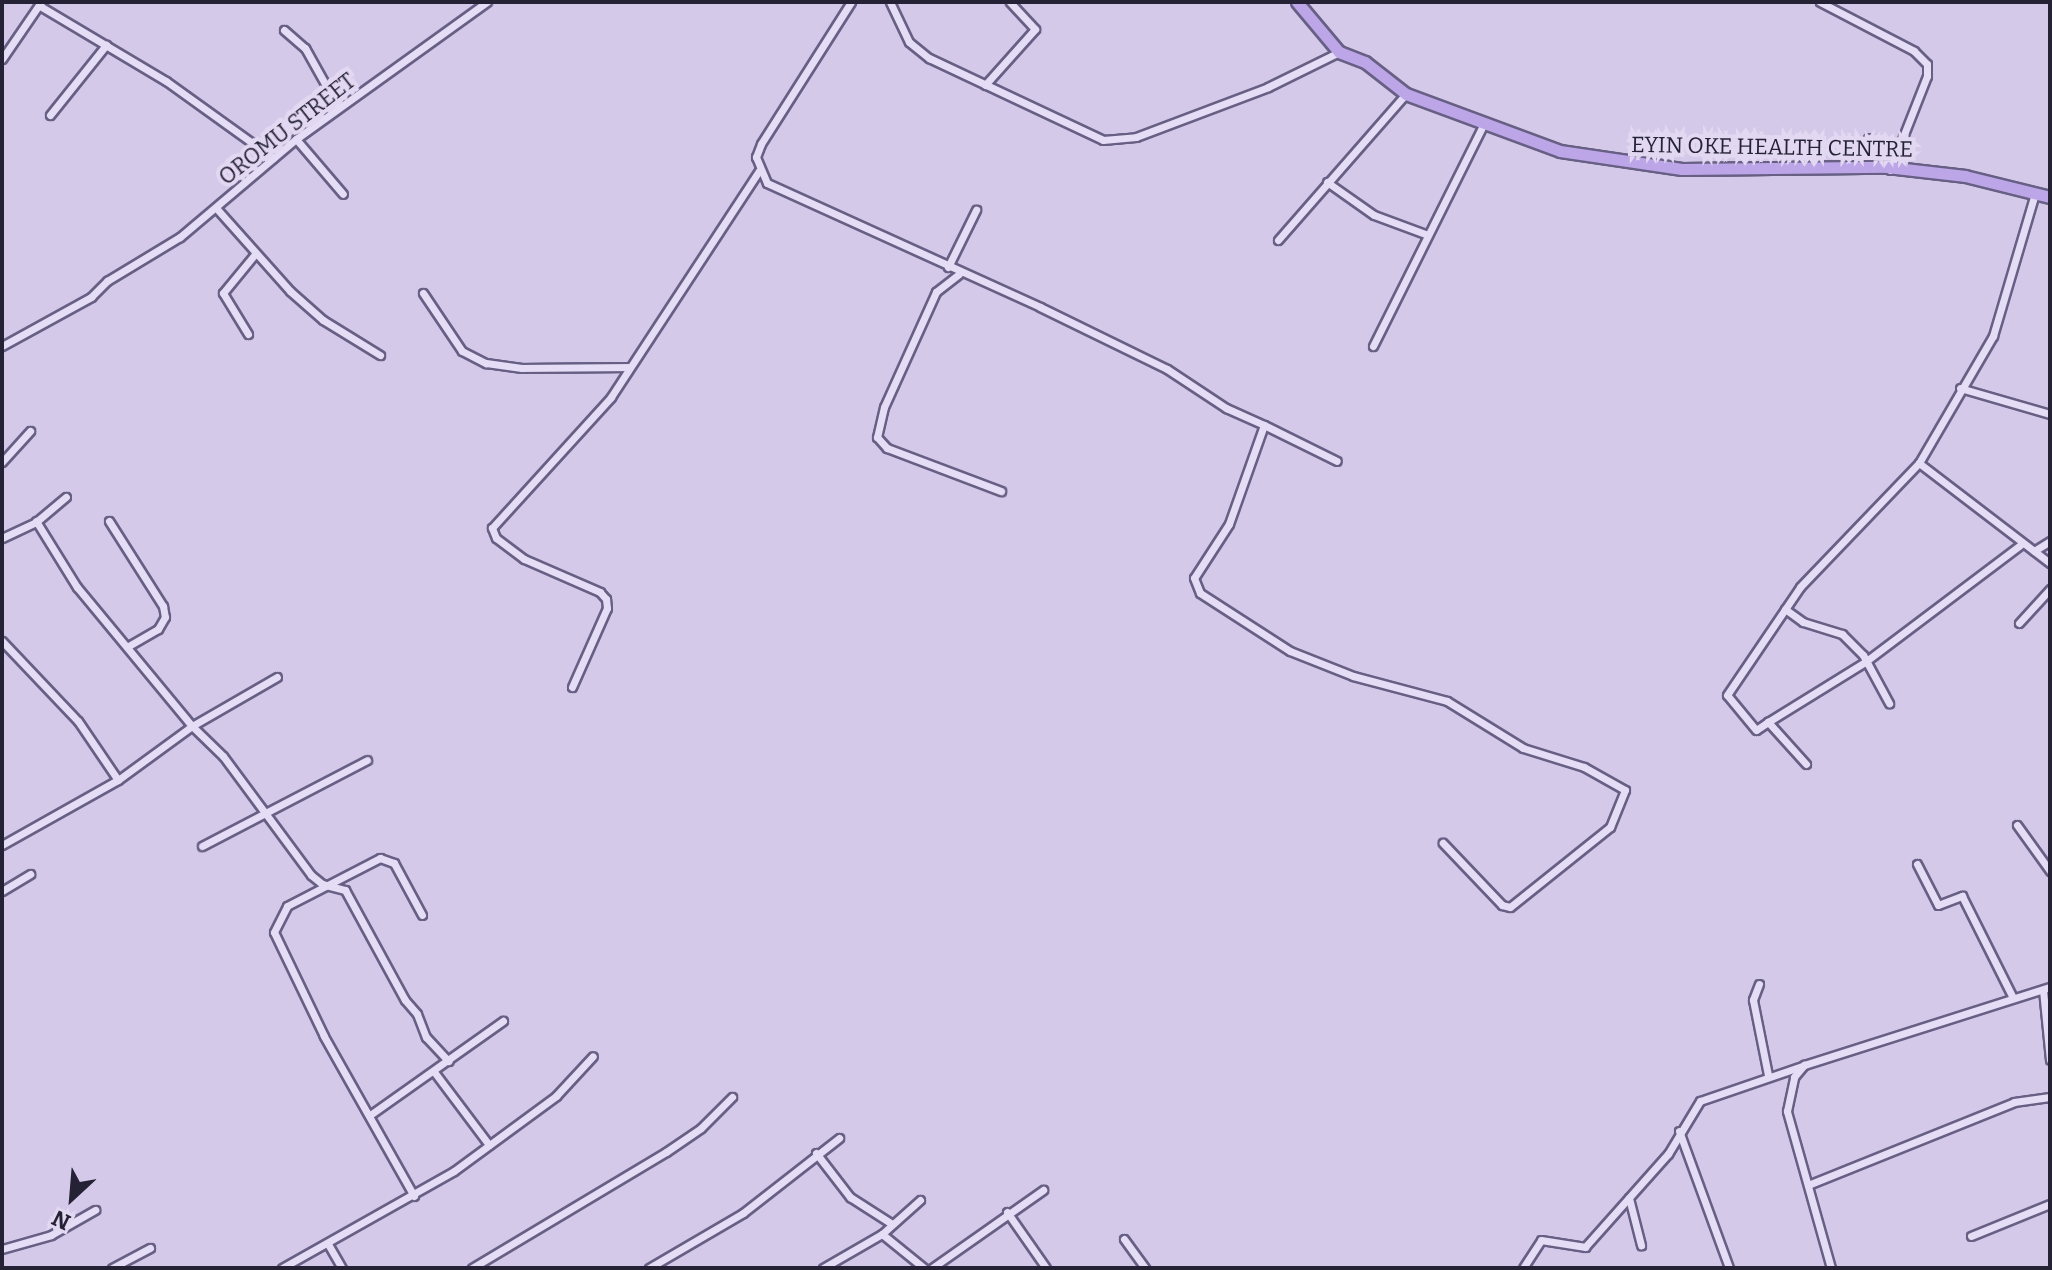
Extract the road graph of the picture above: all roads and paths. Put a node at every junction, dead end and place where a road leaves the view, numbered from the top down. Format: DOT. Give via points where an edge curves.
graph roads {
  1 [pos="487,2"];
  2 [pos="851,2"];
  3 [pos="890,2"];
  4 [pos="1297,2"];
  5 [pos="1820,2"];
  6 [pos="1012,3"];
  7 [pos="41,4"];
  8 [pos="284,30"];
  9 [pos="106,45"];
  10 [pos="1339,52"];
  11 [pos="2,59"];
  12 [pos="985,85"];
  13 [pos="1406,94"];
  14 [pos="338,107"];
  15 [pos="50,115"];
  16 [pos="1483,125"];
  17 [pos="1868,138"];
  18 [pos="296,139"];
  19 [pos="1897,147"];
  20 [pos="273,158"];
  21 [pos="1890,170"];
  22 [pos="759,171"];
  23 [pos="1327,182"];
  24 [pos="2035,193"];
  25 [pos="343,194"];
  26 [pos="2050,197"];
  27 [pos="217,209"];
  28 [pos="976,210"];
  29 [pos="1425,234"];
  30 [pos="1278,240"];
  31 [pos="255,254"];
  32 [pos="948,267"];
  33 [pos="959,274"];
  34 [pos="423,293"];
  35 [pos="248,334"];
  36 [pos="2,346"];
  37 [pos="1373,346"];
  38 [pos="380,355"];
  39 [pos="629,367"];
  40 [pos="1960,388"];
  41 [pos="2050,414"];
  42 [pos="1264,425"];
  43 [pos="30,431"];
  44 [pos="1337,461"];
  45 [pos="2,462"];
  46 [pos="1919,463"];
  47 [pos="1001,491"];
  48 [pos="66,497"];
  49 [pos="36,521"];
  50 [pos="109,521"];
  51 [pos="2,538"];
  52 [pos="2050,541"];
  53 [pos="2020,545"];
  54 [pos="2034,551"];
  55 [pos="2050,563"];
  56 [pos="2050,589"];
  57 [pos="1785,609"];
  58 [pos="2019,623"];
  59 [pos="2,641"];
  60 [pos="128,646"];
  61 [pos="1865,662"];
  62 [pos="277,677"];
  63 [pos="572,687"];
  64 [pos="1889,703"];
  65 [pos="1768,722"];
  66 [pos="192,726"];
  67 [pos="367,760"];
  68 [pos="1806,764"];
  69 [pos="118,780"];
  70 [pos="269,815"];
  71 [pos="2017,825"];
  72 [pos="1443,843"];
  73 [pos="2,845"];
  74 [pos="202,846"];
  75 [pos="1917,864"];
  76 [pos="2050,871"];
  77 [pos="30,874"];
  78 [pos="322,884"];
  79 [pos="2,891"];
  80 [pos="422,915"];
  81 [pos="1759,984"];
  82 [pos="2046,988"];
  83 [pos="2012,996"];
  84 [pos="503,1021"];
  85 [pos="593,1056"];
  86 [pos="2050,1060"];
  87 [pos="448,1061"];
  88 [pos="1804,1065"];
  89 [pos="435,1073"];
  90 [pos="1768,1075"];
  91 [pos="732,1097"];
  92 [pos="2050,1097"];
  93 [pos="370,1115"];
  94 [pos="1679,1131"];
  95 [pos="839,1138"];
  96 [pos="489,1145"];
  97 [pos="816,1153"];
  98 [pos="1808,1185"];
  99 [pos="1043,1190"];
  100 [pos="414,1196"];
  101 [pos="1629,1198"];
  102 [pos="920,1200"];
  103 [pos="2050,1204"];
  104 [pos="95,1210"];
  105 [pos="1007,1212"];
  106 [pos="892,1224"];
  107 [pos="882,1234"];
  108 [pos="1971,1236"];
  109 [pos="1124,1239"];
  110 [pos="328,1244"];
  111 [pos="1641,1245"];
  112 [pos="150,1248"];
  113 [pos="2,1249"];
  114 [pos="836,1265"];
  115 [pos="112,1268"];
  116 [pos="282,1268"];
  117 [pos="342,1268"];
  118 [pos="472,1268"];
  119 [pos="649,1268"];
  120 [pos="823,1268"];
  121 [pos="924,1268"];
  122 [pos="932,1268"];
  123 [pos="1046,1268"];
  124 [pos="1145,1268"];
  125 [pos="1523,1268"];
  126 [pos="1729,1268"];
  127 [pos="1831,1268"];
  1 -- 14 [label="street, OROMU STREET"];
  2 -- 22 [label="street" via="761,144 756,157"];
  3 -- 12 [label="street" via="909,42 929,58"];
  4 -- 10 [label="main road, EYIN OKE HEALTH CENTRE"];
  5 -- 19 [label="street" via="1914,51 1927,64 1927,76"];
  6 -- 12 [label="street" via="1035,29"];
  7 -- 9 [label="street"];
  7 -- 11 [label="street"];
  8 -- 14 [label="street" via="305,48"];
  9 -- 15 [label="street"];
  9 -- 20 [label="street"];
  10 -- 12 [label="street" via="1268,87 1121,140 1094,139"];
  10 -- 13 [label="main road, EYIN OKE HEALTH CENTRE" via="1365,62"];
  13 -- 16 [label="main road, EYIN OKE HEALTH CENTRE"];
  13 -- 23 [label="street"];
  14 -- 18 [label="street, OROMU STREET"];
  16 -- 21 [label="main road, EYIN OKE HEALTH CENTRE" via="1560,151 1645,166 1851,164"];
  16 -- 29 [label="street"];
  17 -- 19 [label="street"];
  18 -- 20 [label="street, OROMU STREET"];
  18 -- 25 [label="street"];
  19 -- 21 [label="street"];
  20 -- 27 [label="street, OROMU STREET"];
  21 -- 24 [label="main road, EYIN OKE HEALTH CENTRE" via="1965,176"];
  22 -- 32 [label="street" via="767,183 798,200 859,221"];
  22 -- 39 [label="street"];
  23 -- 29 [label="street" via="1374,215"];
  23 -- 30 [label="street"];
  24 -- 26 [label="main road, EYIN OKE HEALTH CENTRE"];
  24 -- 40 [label="street" via="1993,336"];
  27 -- 31 [label="street"];
  27 -- 36 [label="street, OROMU STREET" via="91,297"];
  28 -- 32 [label="street"];
  29 -- 37 [label="street"];
  31 -- 35 [label="street" via="223,293"];
  31 -- 38 [label="street" via="323,320"];
  32 -- 33 [label="street"];
  33 -- 42 [label="street" via="981,278 1167,369 1226,408"];
  33 -- 47 [label="street" via="936,292 884,407 877,437 887,448"];
  34 -- 39 [label="street" via="462,351 486,363"];
  39 -- 63 [label="street" via="611,397 492,528 496,538 524,559 606,599 607,608"];
  40 -- 41 [label="street" via="2000,404"];
  40 -- 46 [label="street"];
  42 -- 44 [label="street"];
  42 -- 72 [label="street" via="1229,524 1194,578 1200,593 1290,651 1353,676 1447,701 1523,748 1584,767 1625,790 1610,827 1513,906 1502,905"];
  43 -- 45 [label="street"];
  46 -- 53 [label="street"];
  46 -- 57 [label="street" via="1864,517"];
  48 -- 49 [label="street"];
  49 -- 51 [label="street"];
  49 -- 60 [label="street" via="77,587"];
  50 -- 60 [label="street" via="163,606 158,629"];
  52 -- 54 [label="street"];
  53 -- 54 [label="street"];
  53 -- 61 [label="street"];
  54 -- 55 [label="street"];
  56 -- 58 [label="street"];
  57 -- 61 [label="street" via="1811,626 1842,634"];
  57 -- 65 [label="street" via="1727,695 1756,730"];
  59 -- 69 [label="street" via="78,721"];
  60 -- 66 [label="street"];
  61 -- 64 [label="street"];
  61 -- 65 [label="street"];
  62 -- 66 [label="street"];
  65 -- 68 [label="street"];
  66 -- 69 [label="street"];
  66 -- 70 [label="street"];
  67 -- 70 [label="street"];
  69 -- 73 [label="street"];
  70 -- 74 [label="street"];
  70 -- 78 [label="street"];
  71 -- 76 [label="street"];
  75 -- 83 [label="street" via="1938,905 1962,896"];
  77 -- 79 [label="street"];
  78 -- 80 [label="street" via="384,858 394,863"];
  78 -- 87 [label="street" via="345,890 361,912 426,1037"];
  78 -- 93 [label="street" via="287,906 274,932 324,1036"];
  81 -- 90 [label="street" via="1753,1000"];
  82 -- 83 [label="street"];
  82 -- 86 [label="street"];
  83 -- 88 [label="street"];
  84 -- 87 [label="street"];
  85 -- 96 [label="street" via="556,1096"];
  87 -- 89 [label="street"];
  88 -- 90 [label="street"];
  88 -- 98 [label="street" via="1794,1077 1787,1111"];
  89 -- 93 [label="street"];
  89 -- 96 [label="street"];
  90 -- 94 [label="street" via="1700,1101"];
  91 -- 118 [label="street" via="666,1152"];
  92 -- 98 [label="street" via="2014,1102"];
  93 -- 100 [label="street"];
  94 -- 101 [label="street" via="1668,1154"];
  94 -- 126 [label="street"];
  95 -- 97 [label="street"];
  96 -- 100 [label="street"];
  97 -- 106 [label="street" via="850,1197"];
  97 -- 119 [label="street" via="743,1213"];
  98 -- 127 [label="street"];
  99 -- 105 [label="street"];
  100 -- 110 [label="street"];
  101 -- 111 [label="street"];
  101 -- 125 [label="street" via="1585,1247 1541,1240"];
  102 -- 106 [label="street"];
  103 -- 108 [label="street"];
  104 -- 113 [label="street" via="51,1235"];
  105 -- 122 [label="street"];
  105 -- 123 [label="street"];
  106 -- 107 [label="street"];
  107 -- 114 [label="street"];
  107 -- 121 [label="street"];
  109 -- 124 [label="street"];
  110 -- 116 [label="street"];
  110 -- 117 [label="street"];
  112 -- 115 [label="street"];
  114 -- 120 [label="street"];
}
